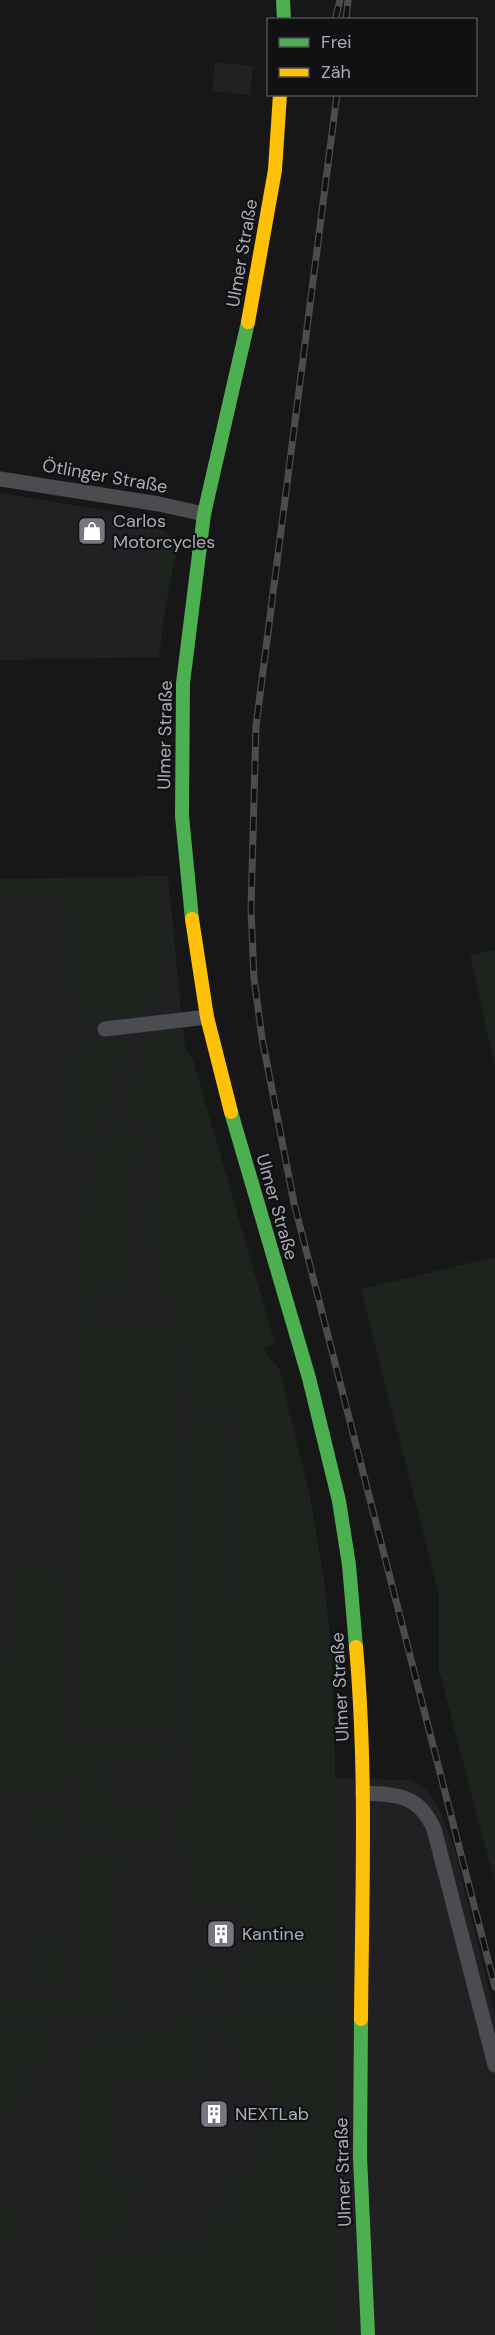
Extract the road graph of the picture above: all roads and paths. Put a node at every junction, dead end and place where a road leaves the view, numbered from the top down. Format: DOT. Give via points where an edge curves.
graph roads {
  1 [pos="283,0"];
  2 [pos="284,18"];
  3 [pos="280,96"];
  4 [pos="0,479"];
  5 [pos="204,514"];
  6 [pos="207,1017"];
  7 [pos="105,1029"];
  8 [pos="363,1793"];
  9 [pos="495,2065"];
  10 [pos="368,2335"];
  1 -- 2 [label="main road"];
  3 -- 5 [label="main road, Ulmer Straße" via="275,171 253,298"];
  4 -- 5 [label="street, Ötlinger Straße"];
  5 -- 6 [label="main road, Ulmer Straße" via="183,683 182,816 194,940"];
  6 -- 7 [label="street"];
  6 -- 8 [label="main road, Ulmer Straße" via="226,1096 309,1378 339,1502 356,1632"];
  8 -- 9 [label="street" via="412,1800 427,1812"];
  8 -- 10 [label="main road, Ulmer Straße" via="360,2145"];
}
